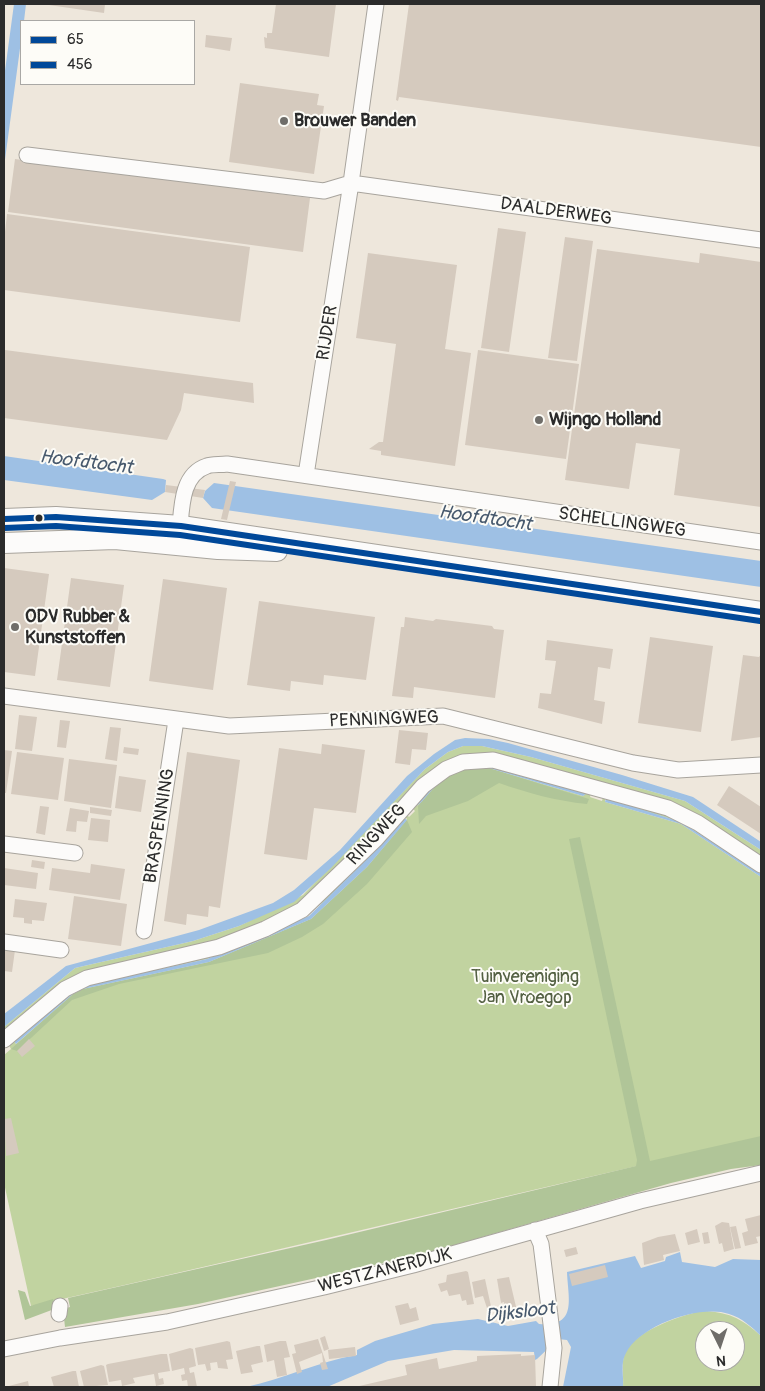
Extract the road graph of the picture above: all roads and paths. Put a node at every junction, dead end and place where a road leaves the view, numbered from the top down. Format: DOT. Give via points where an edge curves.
graph roads {
  1 [pos="376,4"];
  2 [pos="27,155"];
  3 [pos="351,184"];
  4 [pos="761,240"];
  5 [pos="306,475"];
  6 [pos="4,520"];
  7 [pos="179,536"];
  8 [pos="761,542"];
  9 [pos="4,543"];
  10 [pos="761,612"];
  11 [pos="4,696"];
  12 [pos="176,720"];
  13 [pos="761,765"];
  14 [pos="4,844"];
  15 [pos="75,853"];
  16 [pos="761,865"];
  17 [pos="144,931"];
  18 [pos="4,942"];
  19 [pos="61,950"];
  20 [pos="4,1040"];
  21 [pos="761,1173"];
  22 [pos="535,1230"];
  23 [pos="4,1349"];
  24 [pos="550,1387"];
  1 -- 3 [label="street, RIJDER"];
  2 -- 3 [label="street" via="324,191"];
  3 -- 4 [label="street, DAALDERWEG"];
  3 -- 5 [label="street, RIJDER"];
  5 -- 7 [label="street" via="227,464 207,466 193,474 186,488"];
  5 -- 8 [label="street, SCHELLINGWEG"];
  6 -- 7 [label="main road" via="56,517"];
  7 -- 9 [label="main road"];
  7 -- 10 [label="main road" via="360,553"];
  11 -- 12 [label="street, PENNINGWEG"];
  12 -- 13 [label="street, PENNINGWEG" via="229,726 443,716 633,763 678,770"];
  12 -- 17 [label="street, BRASPENNING"];
  14 -- 15 [label="street"];
  16 -- 20 [label="street, RINGWEG" via="668,808 493,760 463,762 446,769 423,786 376,839 302,910 266,929 219,946 87,978 65,989"];
  18 -- 19 [label="street"];
  21 -- 22 [label="street, WESTZANERDIJK"];
  22 -- 23 [label="street, WESTZANERDIJK" via="413,1265 211,1313 167,1322 60,1334"];
  22 -- 24 [label="street" via="541,1244 554,1348"];
}
